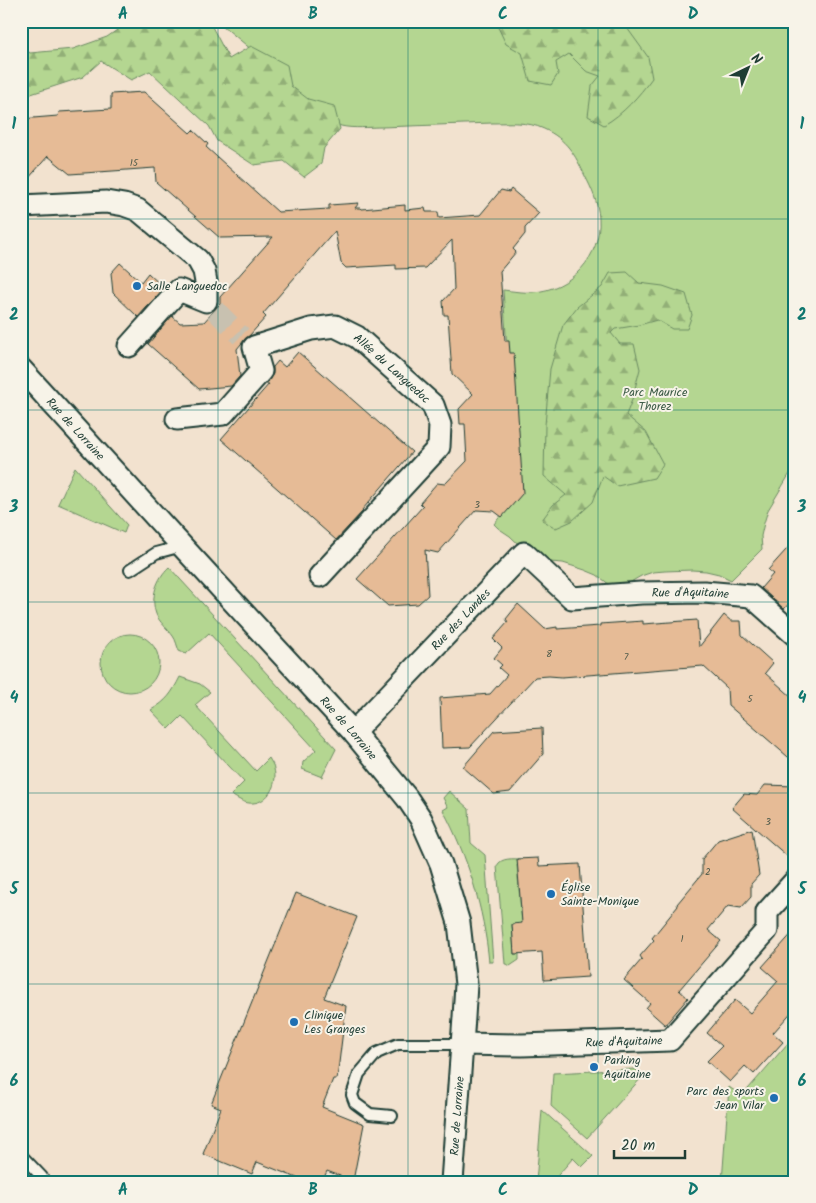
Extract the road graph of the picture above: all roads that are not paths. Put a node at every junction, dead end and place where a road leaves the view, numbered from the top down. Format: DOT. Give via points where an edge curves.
graph roads {
  1 [pos="21,206"];
  2 [pos="129,346"];
  3 [pos="21,369"];
  4 [pos="177,419"];
  5 [pos="182,546"];
  6 [pos="130,570"];
  7 [pos="320,576"];
  8 [pos="572,598"];
  9 [pos="795,635"];
  10 [pos="354,733"];
  11 [pos="795,881"];
  12 [pos="462,1044"];
  13 [pos="392,1116"];
  14 [pos="21,1155"];
  15 [pos="42,1177"];
  16 [pos="452,1182"];
  1 -- 2 [label="street" via="106,202 124,205 138,210 198,260 204,271 210,306 179,290"];
  3 -- 5 [label="street, Rue de Lorraine"];
  4 -- 7 [label="street, Allée du Languedoc" via="223,414 261,372 248,341 335,326 357,337 433,405 440,425 439,447"];
  5 -- 6 [label="lane" via="156,553"];
  5 -- 10 [label="street, Rue de Lorraine"];
  8 -- 9 [label="street, Rue d'Aquitaine" via="704,592 751,596"];
  8 -- 10 [label="street, Rue des Landes" via="524,553"];
  10 -- 12 [label="street, Rue de Lorraine" via="421,819 441,864 459,923 466,984"];
  11 -- 12 [label="street, Rue d'Aquitaine" via="767,912 767,930 670,1040"];
  12 -- 13 [label="lane" via="398,1044 377,1054 359,1074 352,1094 355,1103 370,1114"];
  12 -- 16 [label="street, Rue de Lorraine"];
  14 -- 15 [label="lane"];
}
